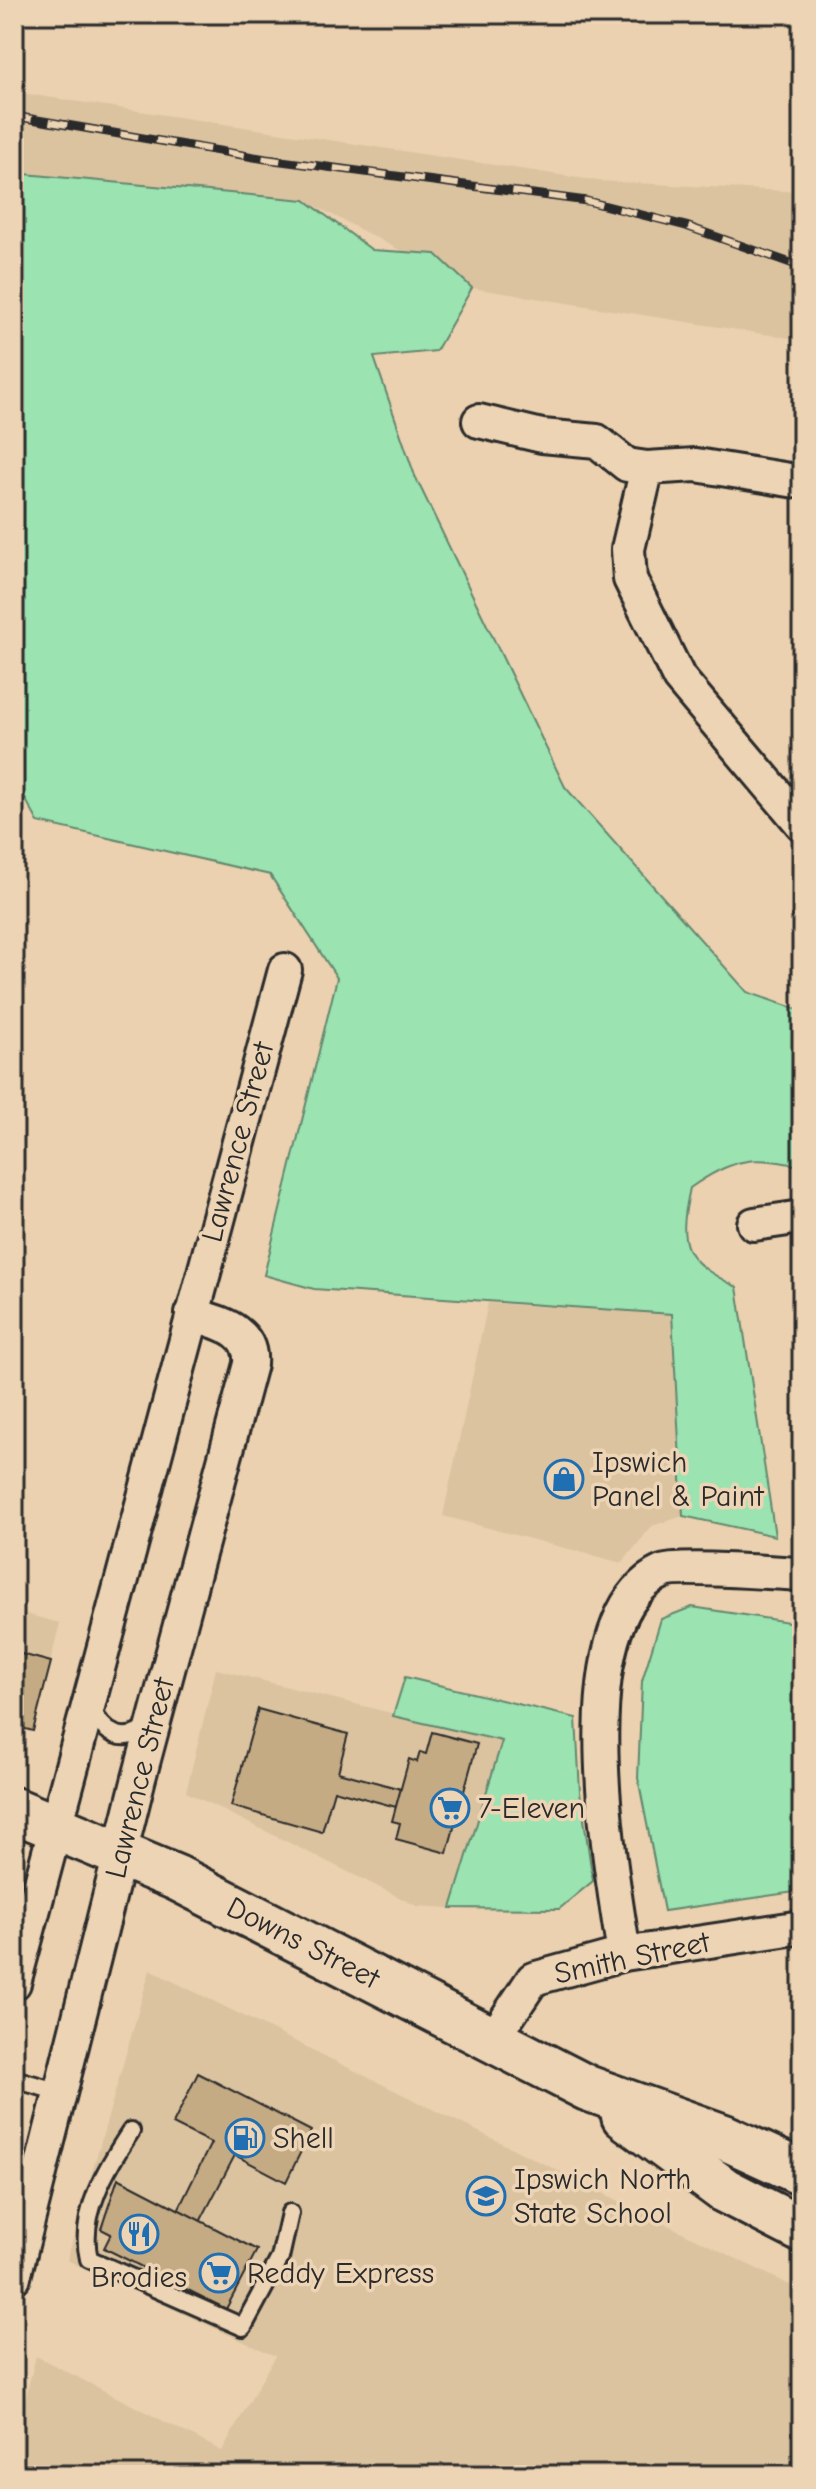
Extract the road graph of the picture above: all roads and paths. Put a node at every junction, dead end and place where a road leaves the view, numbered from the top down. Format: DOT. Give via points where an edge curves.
graph roads {
  1 [pos="479,421"];
  2 [pos="647,468"];
  3 [pos="802,482"];
  4 [pos="802,824"];
  5 [pos="285,970"];
  6 [pos="802,1217"];
  7 [pos="754,1224"];
  8 [pos="192,1314"];
  9 [pos="802,1574"];
  10 [pos="90,1706"];
  11 [pos="154,1722"];
  12 [pos="14,1810"];
  13 [pos="58,1826"];
  14 [pos="121,1852"];
  15 [pos="802,1927"];
  16 [pos="624,1954"];
  17 [pos="14,1983"];
  18 [pos="493,2039"];
  19 [pos="14,2079"];
  20 [pos="587,2088"];
  21 [pos="60,2092"];
  22 [pos="131,2131"];
  23 [pos="802,2173"];
  24 [pos="290,2213"];
  25 [pos="802,2230"];
  26 [pos="14,2277"];
  1 -- 2 [label="street" via="542,436 597,441 627,465"];
  2 -- 3 [label="street" via="696,465"];
  2 -- 4 [label="street" via="628,549 630,579 679,678"];
  5 -- 8 [label="street, Lawrence Street"];
  6 -- 7 [label="street"];
  8 -- 10 [label="street, Lawrence Street"];
  8 -- 11 [label="street, Lawrence Street" via="242,1335 251,1360"];
  9 -- 16 [label="street" via="665,1570 641,1584 623,1607 607,1670 601,1730 603,1804"];
  10 -- 11 [label="lane" via="100,1726 114,1736 135,1735"];
  10 -- 13 [label="street, Lawrence Street"];
  11 -- 14 [label="street, Lawrence Street"];
  12 -- 13 [label="main road, Downs Street"];
  13 -- 14 [label="main road, Downs Street"];
  13 -- 17 [label="street, Lawrence Street"];
  14 -- 18 [label="main road, Downs Street"];
  14 -- 21 [label="street, Lawrence Street"];
  15 -- 16 [label="street, Smith Street"];
  16 -- 18 [label="street, Smith Street" via="533,1979"];
  18 -- 20 [label="main road, Downs Street"];
  19 -- 21 [label="lane"];
  20 -- 23 [label="main road, Downs Street" via="724,2137"];
  20 -- 25 [label="main road, Downs Street" via="724,2190"];
  21 -- 26 [label="street, Lawrence Street"];
  22 -- 24 [label="lane" via="104,2172 85,2239 89,2259 243,2327 280,2258"];
}
